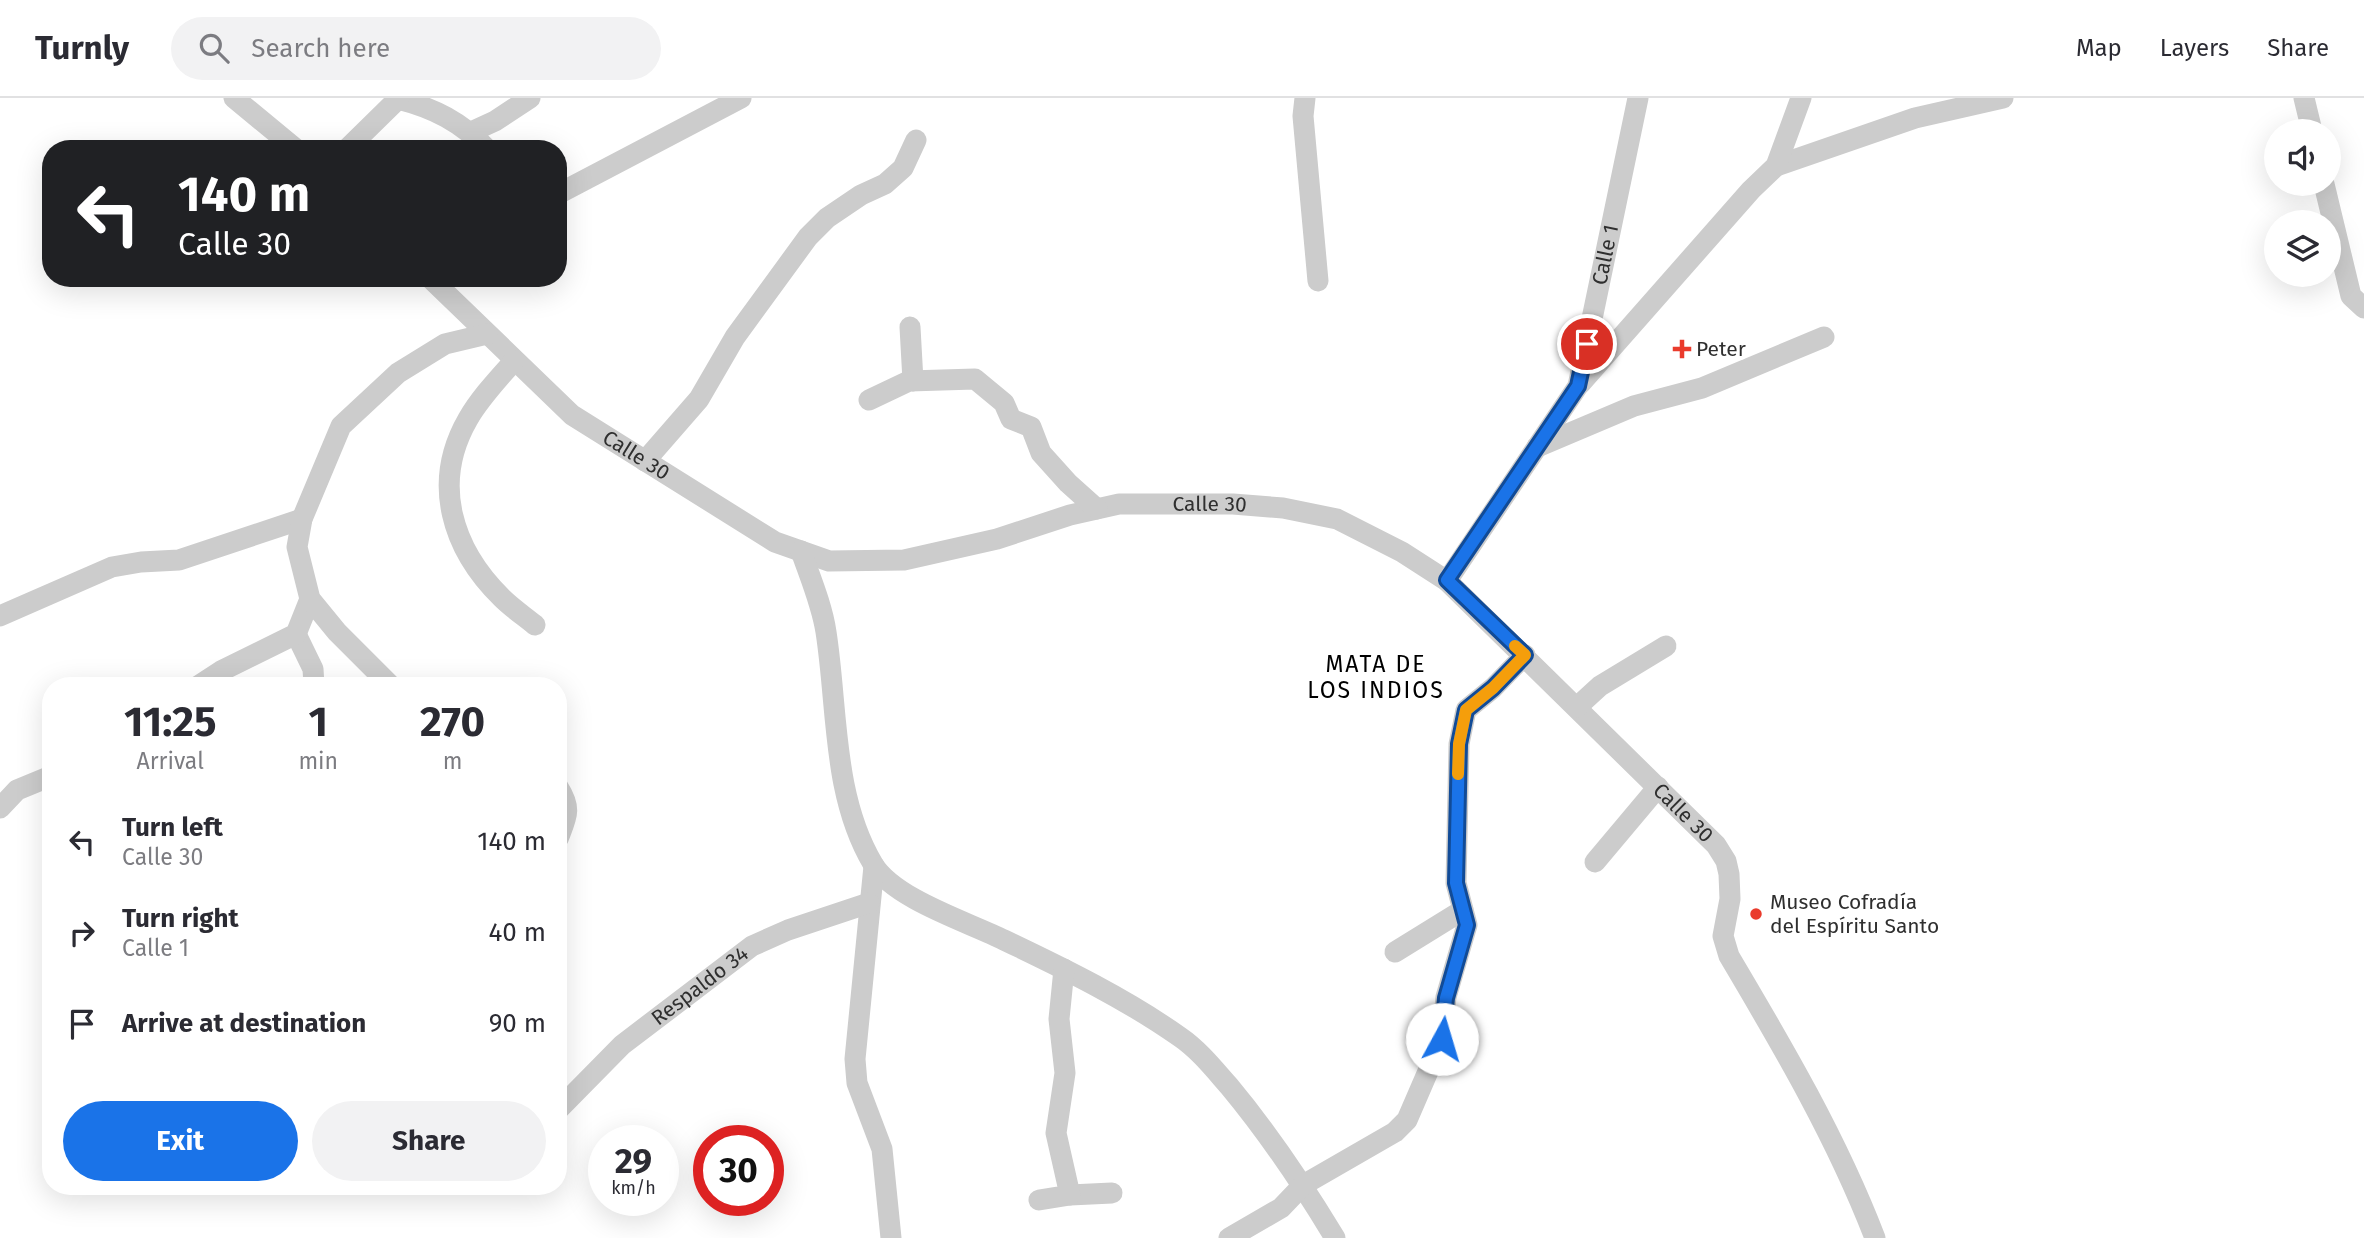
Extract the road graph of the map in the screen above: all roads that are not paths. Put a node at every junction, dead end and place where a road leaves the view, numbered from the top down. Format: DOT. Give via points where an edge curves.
graph roads {
  1 [pos="234,98"];
  2 [pos="530,98"];
  3 [pos="741,98"];
  4 [pos="1305,98"];
  5 [pos="1638,98"];
  6 [pos="1801,98"];
  7 [pos="2003,98"];
  8 [pos="2304,98"];
  9 [pos="398,99"];
  10 [pos="2309,119"];
  11 [pos="471,132"];
  12 [pos="285,140"];
  13 [pos="356,140"];
  14 [pos="479,140"];
  15 [pos="916,140"];
  16 [pos="1776,166"];
  17 [pos="567,189"];
  18 [pos="2327,196"];
  19 [pos="1318,281"];
  20 [pos="439,287"];
  21 [pos="2364,308"];
  22 [pos="910,327"];
  23 [pos="487,334"];
  24 [pos="1824,337"];
  25 [pos="514,361"];
  26 [pos="913,381"];
  27 [pos="1578,386"];
  28 [pos="869,400"];
  29 [pos="1537,447"];
  30 [pos="645,461"];
  31 [pos="1097,509"];
  32 [pos="302,519"];
  33 [pos="801,551"];
  34 [pos="1447,580"];
  35 [pos="310,599"];
  36 [pos="0,616"];
  37 [pos="535,625"];
  38 [pos="296,634"];
  39 [pos="1666,646"];
  40 [pos="1525,655"];
  41 [pos="212,677"];
  42 [pos="313,677"];
  43 [pos="382,677"];
  44 [pos="1577,707"];
  45 [pos="42,780"];
  46 [pos="1658,787"];
  47 [pos="0,808"];
  48 [pos="1595,862"];
  49 [pos="874,866"];
  50 [pos="869,903"];
  51 [pos="1463,910"];
  52 [pos="1395,952"];
  53 [pos="1064,969"];
  54 [pos="567,1101"];
  55 [pos="1303,1185"];
  56 [pos="1112,1193"];
  57 [pos="1070,1195"];
  58 [pos="1039,1200"];
  59 [pos="891,1238"];
  60 [pos="1228,1238"];
  61 [pos="1335,1238"];
  62 [pos="1875,1238"];
  1 -- 12 [label="street"];
  2 -- 11 [label="street"];
  3 -- 17 [label="street"];
  4 -- 19 [label="street"];
  5 -- 27 [label="street, Calle 1"];
  6 -- 16 [label="street"];
  7 -- 16 [label="street" via="1915,118"];
  8 -- 10 [label="street"];
  9 -- 11 [label="street" via="427,106"];
  9 -- 13 [label="street"];
  11 -- 14 [label="street"];
  15 -- 30 [label="street" via="902,167 885,184 838,210 808,237 736,337 699,399"];
  16 -- 27 [label="street"];
  18 -- 21 [label="street" via="2351,296"];
  20 -- 23 [label="street, Calle 30"];
  22 -- 26 [label="street"];
  23 -- 25 [label="street, Calle 30"];
  23 -- 32 [label="street" via="444,344 398,373 341,426"];
  24 -- 29 [label="street" via="1702,388 1634,406"];
  25 -- 30 [label="street, Calle 30" via="572,415"];
  25 -- 37 [label="street" via="467,420 451,461 448,499 463,546 484,577"];
  26 -- 28 [label="street"];
  26 -- 31 [label="street" via="975,379 1004,403 1011,419 1031,427 1041,453"];
  27 -- 29 [label="street, Calle 1"];
  29 -- 34 [label="street, Calle 1"];
  30 -- 33 [label="street, Calle 30" via="775,542"];
  31 -- 33 [label="street, Calle 30" via="904,560 829,561"];
  31 -- 34 [label="street, Calle 30" via="1119,504 1283,508 1336,519"];
  32 -- 35 [label="street" via="298,547"];
  32 -- 36 [label="street" via="179,560 112,568"];
  33 -- 49 [label="street" via="826,628 844,786 854,824"];
  34 -- 40 [label="street, Calle 30"];
  35 -- 38 [label="street"];
  35 -- 43 [label="street"];
  38 -- 41 [label="street"];
  38 -- 42 [label="street"];
  39 -- 44 [label="street" via="1600,686"];
  40 -- 44 [label="street, Calle 30"];
  40 -- 51 [label="street" via="1466,710 1459,744 1456,848 1456,883"];
  44 -- 46 [label="street, Calle 30"];
  45 -- 47 [label="street" via="17,790"];
  46 -- 48 [label="street"];
  46 -- 62 [label="street, Calle 30" via="1726,861 1730,899 1723,936 1729,956 1796,1069"];
  49 -- 50 [label="street"];
  49 -- 53 [label="street" via="902,893"];
  50 -- 54 [label="street, Respaldo 34" via="752,946 622,1045"];
  50 -- 59 [label="street" via="855,1059 857,1083 881,1149"];
  51 -- 52 [label="street"];
  51 -- 55 [label="street" via="1467,925 1446,998 1442,1039 1407,1120 1395,1132"];
  53 -- 55 [label="street" via="1184,1040 1254,1116"];
  53 -- 57 [label="street" via="1059,1018 1065,1073 1056,1133"];
  55 -- 60 [label="street" via="1281,1208"];
  55 -- 61 [label="street"];
  56 -- 57 [label="street"];
  57 -- 58 [label="street"];
}
